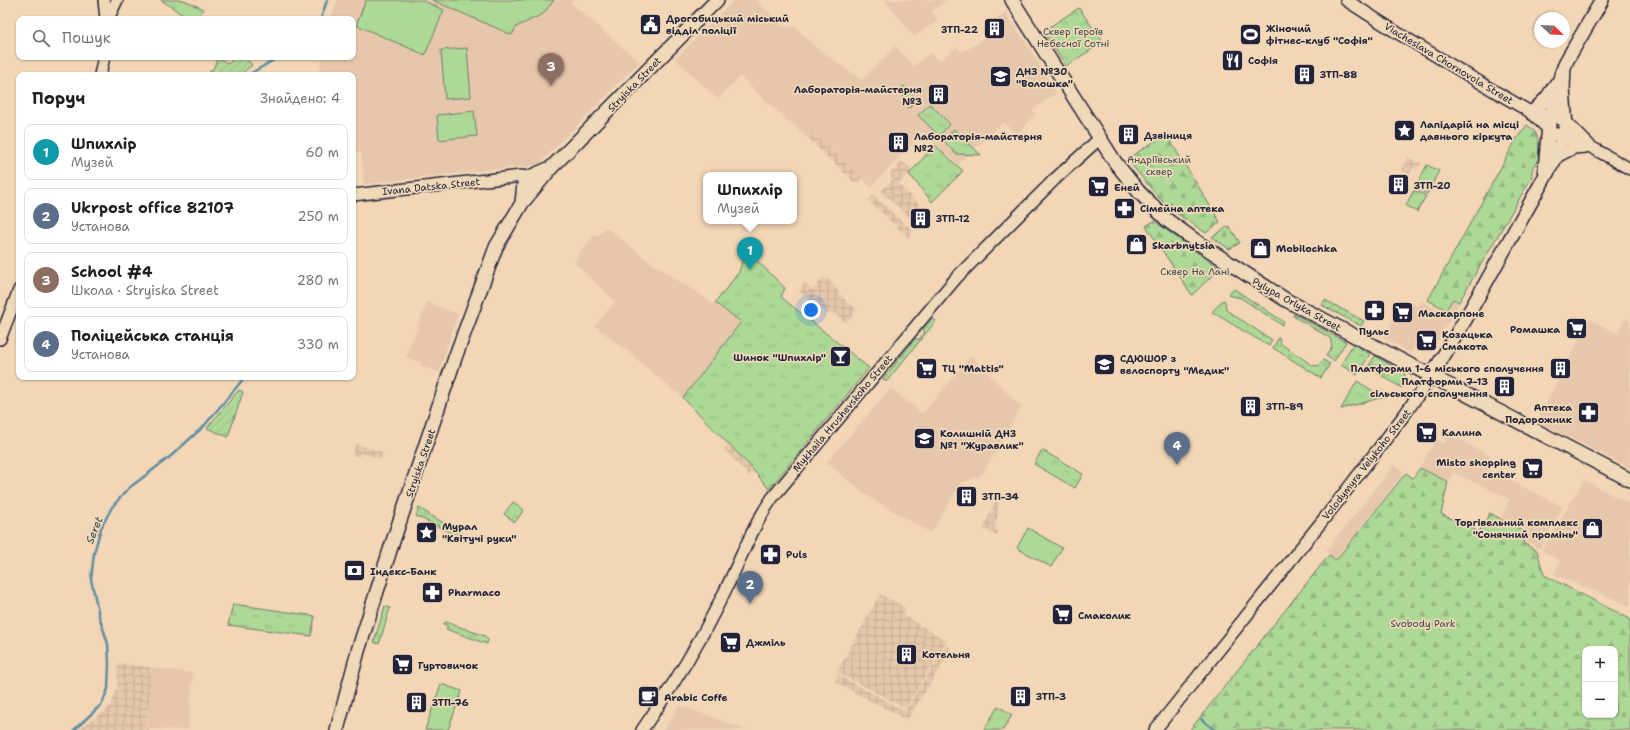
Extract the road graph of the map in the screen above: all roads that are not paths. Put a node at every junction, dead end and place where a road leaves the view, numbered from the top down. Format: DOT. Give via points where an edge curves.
graph roads {
  1 [pos="104,0"];
  2 [pos="117,0"];
  3 [pos="717,0"];
  4 [pos="1012,0"];
  5 [pos="1346,0"];
  6 [pos="1602,0"];
  7 [pos="107,16"];
  8 [pos="109,16"];
  9 [pos="104,60"];
  10 [pos="1563,71"];
  11 [pos="102,72"];
  12 [pos="1532,112"];
  13 [pos="1559,125"];
  14 [pos="1099,139"];
  15 [pos="1591,147"];
  16 [pos="1556,156"];
  17 [pos="1630,169"];
  18 [pos="1545,176"];
  19 [pos="529,183"];
  20 [pos="356,195"];
  21 [pos="16,298"];
  22 [pos="0,339"];
  23 [pos="1432,375"];
  24 [pos="1630,480"];
  25 [pos="337,730"];
  26 [pos="642,730"];
  27 [pos="1155,730"];
  1 -- 7 [label="street"];
  2 -- 8 [label="street"];
  3 -- 19 [label="main road, Stryiska Street" via="551,168"];
  4 -- 14 [label="main road, Pylypa Orlyka Street"];
  5 -- 12 [label="street, Viacheslava Chornovola Street"];
  6 -- 10 [label="main road"];
  9 -- 11 [label="street"];
  10 -- 12 [label="main road" via="1547,98"];
  10 -- 13 [label="main road" via="1564,89"];
  12 -- 13 [label="street"];
  13 -- 15 [label="street"];
  13 -- 15 [label="street"];
  13 -- 16 [label="main road, Volodymyra Velykoho Street"];
  13 -- 18 [label="main road"];
  14 -- 23 [label="main road, Pylypa Orlyka Street" via="1148,202 1167,220 1200,244 1286,300"];
  14 -- 26 [label="street, Mykhaila Hrushevskoho Street" via="957,277 773,497 754,528 694,652"];
  15 -- 16 [label="street" via="1574,148"];
  15 -- 17 [label="street"];
  16 -- 18 [label="main road, Volodymyra Velykoho Street"];
  18 -- 23 [label="main road, Volodymyra Velykoho Street"];
  19 -- 20 [label="street, Ivana Datska Street" via="522,176"];
  19 -- 25 [label="main road, Stryiska Street" via="522,202 496,247 456,356 375,596"];
  21 -- 22 [label="street"];
  23 -- 24 [label="main road, Pylypa Orlyka Street"];
  23 -- 27 [label="street, Volodymyra Velykoho Street" via="1339,500"];
}
